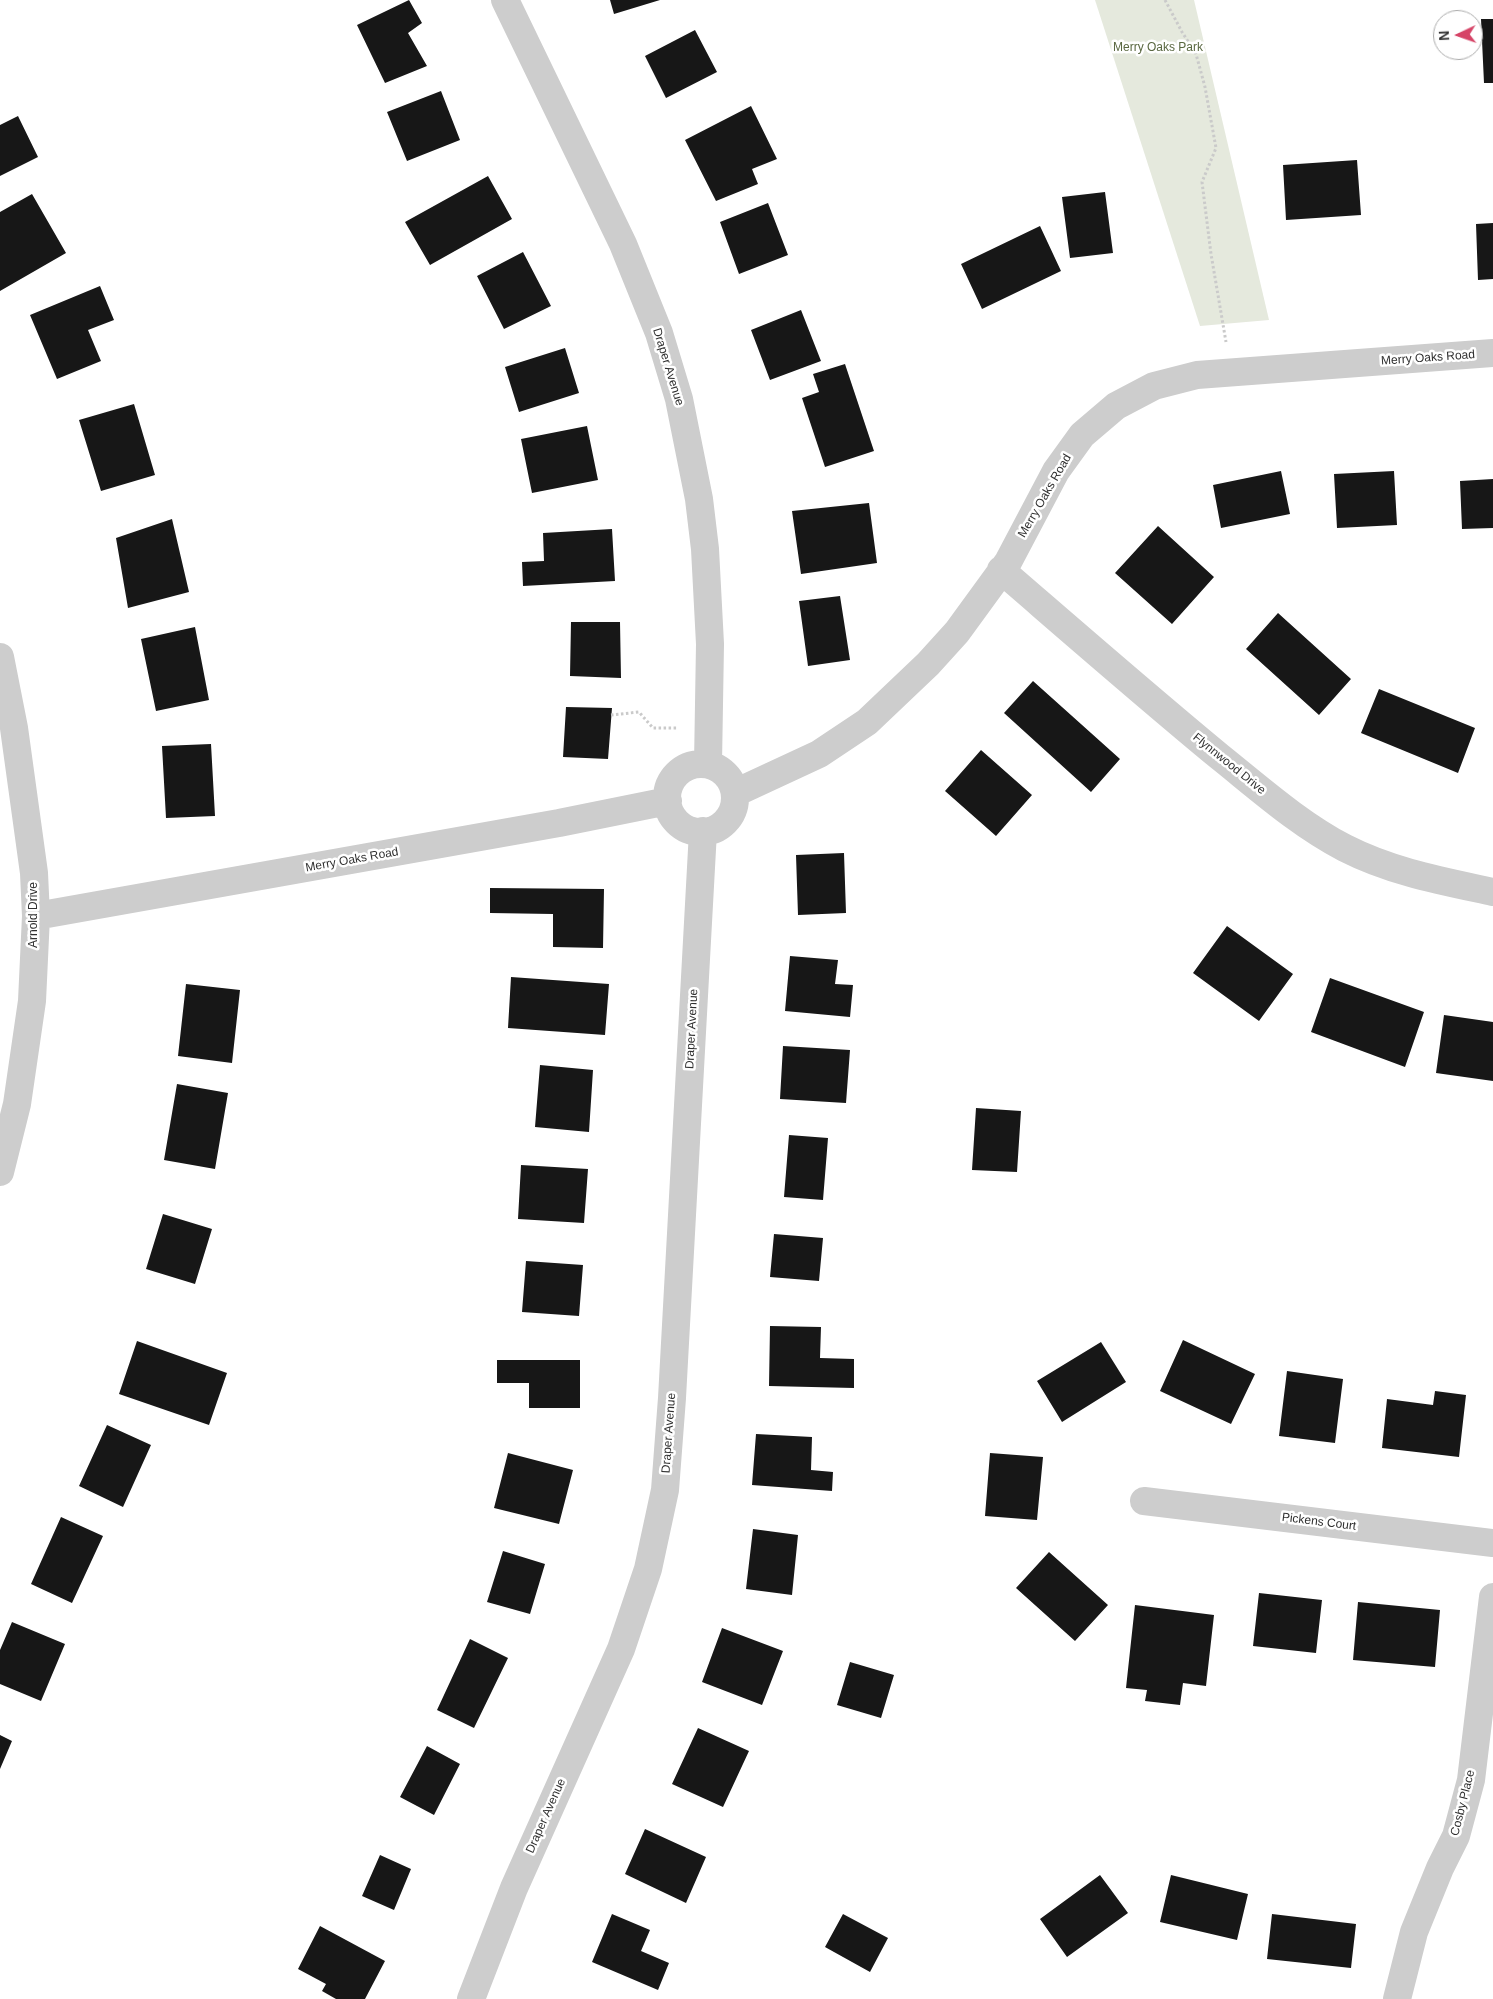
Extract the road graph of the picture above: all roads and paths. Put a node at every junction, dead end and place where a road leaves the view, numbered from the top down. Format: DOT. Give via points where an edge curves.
graph roads {
  1 [pos="504,0"];
  2 [pos="1166,0"];
  3 [pos="1493,354"];
  4 [pos="1231,372"];
  5 [pos="1001,570"];
  6 [pos="0,657"];
  7 [pos="611,714"];
  8 [pos="684,728"];
  9 [pos="708,764"];
  10 [pos="735,793"];
  11 [pos="668,801"];
  12 [pos="703,832"];
  13 [pos="1493,892"];
  14 [pos="36,916"];
  15 [pos="0,1172"];
  16 [pos="1144,1501"];
  17 [pos="1493,1543"];
  18 [pos="1493,1597"];
  19 [pos="471,1999"];
  20 [pos="1397,1999"];
  1 -- 9 [label="street, Draper Avenue" via="623,244 659,333 679,399 699,499 705,549 710,644"];
  2 -- 4 [label="path" via="1196,54 1216,148 1202,182"];
  3 -- 4 [label="street, Merry Oaks Road"];
  4 -- 5 [label="street, Merry Oaks Road" via="1197,374 1154,386 1116,406 1082,435 1056,471"];
  5 -- 10 [label="street, Merry Oaks Road" via="957,632 867,722 819,754"];
  5 -- 13 [label="street, Flynnwood Drive" via="1173,719 1293,816 1344,847 1382,864"];
  6 -- 14 [label="street, Arnold Drive" via="14,728 34,873"];
  7 -- 8 [label="path" via="639,712 653,728"];
  9 -- 10 [label="street" via="726,774"];
  9 -- 11 [label="street" via="687,767 679,773 668,790"];
  10 -- 12 [label="street" via="731,815 714,830"];
  11 -- 12 [label="street" via="670,811 680,823 693,831"];
  11 -- 14 [label="street, Merry Oaks Road"];
  12 -- 19 [label="street, Draper Avenue" via="672,1398 664,1490 648,1569 622,1648 514,1888"];
  14 -- 15 [label="street, Arnold Drive" via="32,1001 17,1104"];
  16 -- 17 [label="street, Pickens Court"];
  18 -- 20 [label="street, Cosby Place" via="1471,1780 1456,1836 1414,1932"];
}
